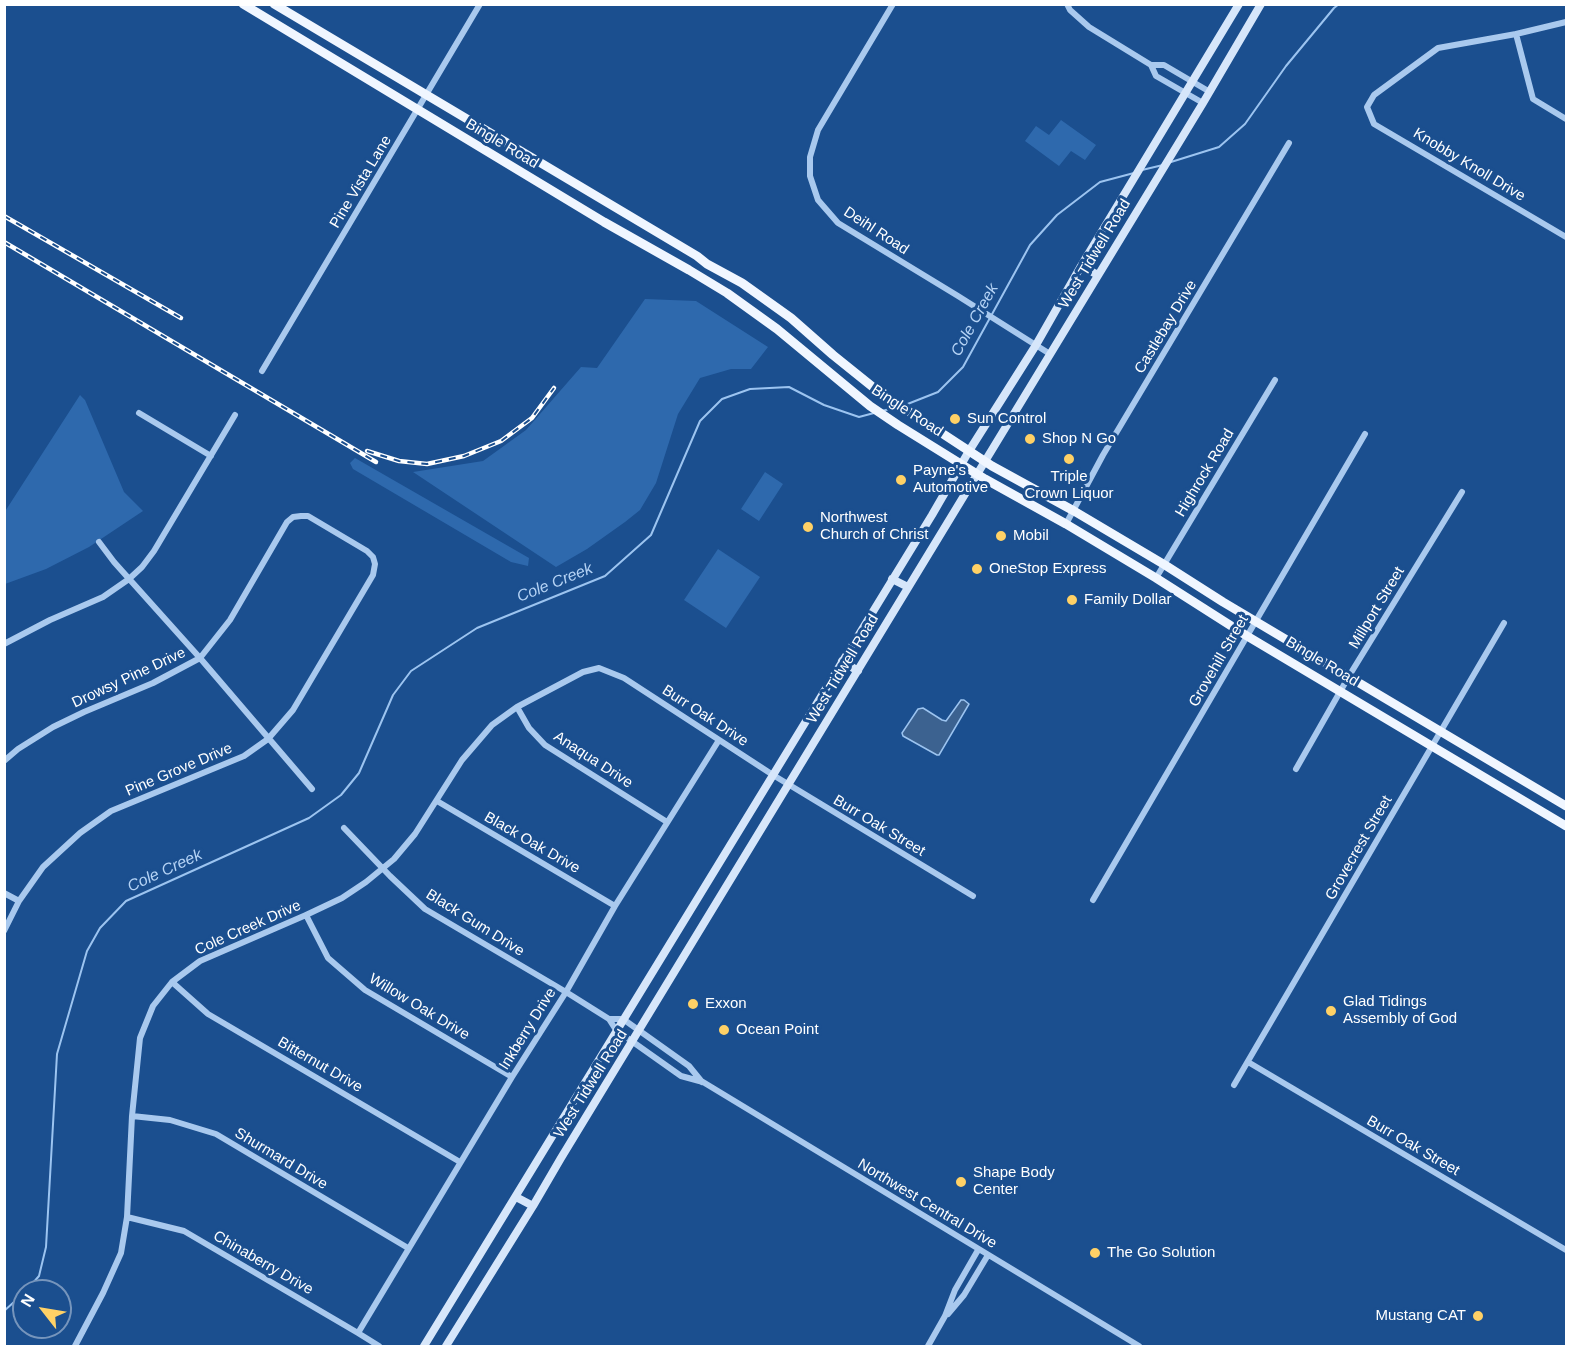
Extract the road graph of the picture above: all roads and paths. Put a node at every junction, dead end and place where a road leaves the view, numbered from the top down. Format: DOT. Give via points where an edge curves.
graph roads {
  1 [pos="243,4"];
  2 [pos="274,4"];
  3 [pos="480,4"];
  4 [pos="893,4"];
  5 [pos="1067,4"];
  6 [pos="1239,4"];
  7 [pos="1261,4"];
  8 [pos="298,19"];
  9 [pos="1566,22"];
  10 [pos="290,33"];
  11 [pos="1516,34"];
  12 [pos="1151,65"];
  13 [pos="1192,82"];
  14 [pos="1210,92"];
  15 [pos="1185,93"];
  16 [pos="426,95"];
  17 [pos="1203,103"];
  18 [pos="417,111"];
  19 [pos="1566,119"];
  20 [pos="1289,143"];
  21 [pos="565,178"];
  22 [pos="556,193"];
  23 [pos="1566,237"];
  24 [pos="697,256"];
  25 [pos="1081,266"];
  26 [pos="689,270"];
  27 [pos="1098,275"];
  28 [pos="1036,345"];
  29 [pos="1050,354"];
  30 [pos="832,355"];
  31 [pos="822,367"];
  32 [pos="261,371"];
  33 [pos="1275,380"];
  34 [pos="139,413"];
  35 [pos="236,415"];
  36 [pos="1365,434"];
  37 [pos="969,451"];
  38 [pos="211,456"];
  39 [pos="985,461"];
  40 [pos="962,464"];
  41 [pos="978,474"];
  42 [pos="1462,492"];
  43 [pos="1074,511"];
  44 [pos="1066,524"];
  45 [pos="339,534"];
  46 [pos="99,542"];
  47 [pos="1165,565"];
  48 [pos="1156,578"];
  49 [pos="129,579"];
  50 [pos="892,579"];
  51 [pos="908,587"];
  52 [pos="1256,622"];
  53 [pos="1504,622"];
  54 [pos="1247,636"];
  55 [pos="4,644"];
  56 [pos="200,658"];
  57 [pos="842,661"];
  58 [pos="858,670"];
  59 [pos="1349,676"];
  60 [pos="624,678"];
  61 [pos="1341,691"];
  62 [pos="517,707"];
  63 [pos="1442,731"];
  64 [pos="268,739"];
  65 [pos="719,740"];
  66 [pos="1433,746"];
  67 [pos="4,761"];
  68 [pos="1296,769"];
  69 [pos="773,775"];
  70 [pos="789,784"];
  71 [pos="312,789"];
  72 [pos="437,801"];
  73 [pos="1566,806"];
  74 [pos="667,822"];
  75 [pos="1566,826"];
  76 [pos="344,828"];
  77 [pos="383,869"];
  78 [pos="4,892"];
  79 [pos="973,896"];
  80 [pos="1093,900"];
  81 [pos="19,901"];
  82 [pos="615,906"];
  83 [pos="306,915"];
  84 [pos="4,931"];
  85 [pos="172,982"];
  86 [pos="566,992"];
  87 [pos="609,1019"];
  88 [pos="623,1019"];
  89 [pos="616,1030"];
  90 [pos="640,1030"];
  91 [pos="633,1042"];
  92 [pos="1248,1062"];
  93 [pos="512,1077"];
  94 [pos="703,1082"];
  95 [pos="1234,1085"];
  96 [pos="132,1116"];
  97 [pos="460,1162"];
  98 [pos="516,1197"];
  99 [pos="533,1206"];
  100 [pos="128,1217"];
  101 [pos="408,1248"];
  102 [pos="978,1250"];
  103 [pos="1566,1250"];
  104 [pos="988,1256"];
  105 [pos="945,1317"];
  106 [pos="358,1333"];
  107 [pos="75,1347"];
  108 [pos="378,1347"];
  109 [pos="424,1347"];
  110 [pos="446,1347"];
  111 [pos="928,1347"];
  112 [pos="1139,1347"];
  1 -- 10 [label="main road, Bingle Road"];
  2 -- 8 [label="main road, Bingle Road"];
  3 -- 16 [label="street, Pine Vista Lane"];
  4 -- 28 [label="street, Deihl Road" via="818,130 810,157 810,176 818,200 838,223"];
  5 -- 12 [label="street" via="1089,27"];
  6 -- 13 [label="main road, West Tidwell Road"];
  7 -- 14 [label="main road, West Tidwell Road"];
  8 -- 10 [label="main road"];
  8 -- 16 [label="main road, Bingle Road"];
  9 -- 11 [label="street"];
  10 -- 18 [label="main road, Bingle Road"];
  11 -- 19 [label="street" via="1533,99"];
  11 -- 23 [label="street, Knobby Knoll Drive" via="1438,48 1374,95 1367,107 1374,124"];
  12 -- 13 [label="street" via="1164,65"];
  12 -- 15 [label="street" via="1156,76"];
  13 -- 14 [label="street"];
  13 -- 15 [label="main road, West Tidwell Road"];
  14 -- 17 [label="main road, West Tidwell Road"];
  15 -- 17 [label="street"];
  15 -- 25 [label="main road, West Tidwell Road"];
  16 -- 18 [label="street, Pine Vista Lane"];
  16 -- 21 [label="main road, Bingle Road"];
  17 -- 27 [label="main road, West Tidwell Road"];
  18 -- 22 [label="main road, Bingle Road"];
  18 -- 32 [label="street, Pine Vista Lane"];
  20 -- 43 [label="street, Castlebay Drive" via="1103,455"];
  21 -- 22 [label="main road"];
  21 -- 24 [label="main road, Bingle Road"];
  22 -- 26 [label="main road, Bingle Road"];
  24 -- 26 [label="main road"];
  24 -- 30 [label="main road, Bingle Road" via="776,307"];
  25 -- 27 [label="main road"];
  25 -- 28 [label="main road, West Tidwell Road"];
  26 -- 31 [label="main road, Bingle Road" via="761,316"];
  27 -- 29 [label="main road, West Tidwell Road"];
  28 -- 29 [label="street, Deihl Road"];
  28 -- 37 [label="main road, West Tidwell Road"];
  29 -- 39 [label="main road, West Tidwell Road"];
  30 -- 31 [label="main road"];
  30 -- 37 [label="main road, Bingle Road"];
  31 -- 40 [label="main road, Bingle Road" via="898,425"];
  33 -- 47 [label="street, Highrock Road"];
  34 -- 38 [label="street"];
  35 -- 38 [label="street"];
  36 -- 52 [label="street, Grovehill Street"];
  37 -- 39 [label="main road, Bingle Road"];
  37 -- 40 [label="main road, West Tidwell Road"];
  38 -- 49 [label="street" via="154,551"];
  39 -- 41 [label="main road, West Tidwell Road"];
  39 -- 43 [label="main road, Bingle Road"];
  40 -- 41 [label="main road, Bingle Road"];
  40 -- 50 [label="main road, West Tidwell Road"];
  41 -- 44 [label="main road, Bingle Road"];
  41 -- 51 [label="main road, West Tidwell Road"];
  42 -- 59 [label="street, Millport Street"];
  43 -- 44 [label="street, Castlebay Drive"];
  43 -- 47 [label="main road, Bingle Road"];
  44 -- 48 [label="main road, Bingle Road"];
  45 -- 56 [label="street, Drowsy Pine Drive" via="308,516 287,522 230,620"];
  45 -- 64 [label="street, Pine Grove Drive" via="373,557 373,575 293,710"];
  46 -- 49 [label="street"];
  47 -- 48 [label="street, Highrock Road"];
  47 -- 52 [label="main road, Bingle Road"];
  48 -- 54 [label="main road, Bingle Road"];
  49 -- 55 [label="street" via="103,597"];
  49 -- 56 [label="street"];
  50 -- 51 [label="main road"];
  50 -- 57 [label="main road, West Tidwell Road"];
  51 -- 58 [label="main road, West Tidwell Road"];
  52 -- 54 [label="street, Grovehill Street"];
  52 -- 59 [label="main road, Bingle Road"];
  53 -- 63 [label="street, Grovecrest Street"];
  54 -- 61 [label="main road, Bingle Road"];
  54 -- 80 [label="street, Grovehill Street"];
  56 -- 64 [label="street"];
  56 -- 67 [label="street, Drowsy Pine Drive" via="53,727"];
  57 -- 58 [label="main road"];
  57 -- 69 [label="main road, West Tidwell Road"];
  58 -- 70 [label="main road, West Tidwell Road"];
  59 -- 61 [label="street, Millport Street"];
  59 -- 63 [label="main road, Bingle Road"];
  60 -- 62 [label="street, Cole Creek Drive" via="599,668 583,672"];
  60 -- 65 [label="street, Burr Oak Drive"];
  61 -- 66 [label="main road, Bingle Road"];
  61 -- 68 [label="street, Millport Street"];
  62 -- 72 [label="street, Cole Creek Drive" via="484,734 462,760"];
  62 -- 74 [label="street, Anaqua Drive" via="545,745"];
  63 -- 66 [label="street, Grovecrest Street"];
  63 -- 73 [label="main road, Bingle Road"];
  64 -- 71 [label="street"];
  64 -- 81 [label="street, Pine Grove Drive" via="244,756 111,811 43,867"];
  65 -- 69 [label="street, Burr Oak Drive"];
  65 -- 74 [label="street, Inkberry Drive"];
  66 -- 75 [label="main road, Bingle Road"];
  66 -- 92 [label="street, Grovecrest Street"];
  69 -- 70 [label="street, Burr Oak Street"];
  69 -- 88 [label="main road, West Tidwell Road"];
  70 -- 79 [label="street, Burr Oak Street"];
  70 -- 90 [label="main road, West Tidwell Road"];
  72 -- 77 [label="street, Cole Creek Drive" via="415,834"];
  72 -- 82 [label="street, Black Oak Drive"];
  74 -- 82 [label="street, Inkberry Drive"];
  76 -- 77 [label="street, Black Gum Drive"];
  77 -- 83 [label="street, Cole Creek Drive" via="342,898"];
  77 -- 86 [label="street, Black Gum Drive" via="425,909"];
  78 -- 81 [label="street"];
  81 -- 84 [label="street, Pine Grove Drive"];
  82 -- 86 [label="street, Inkberry Drive"];
  83 -- 85 [label="street, Cole Creek Drive" via="200,961"];
  83 -- 93 [label="street, Willow Oak Drive" via="328,958 365,990"];
  85 -- 96 [label="street, Cole Creek Drive" via="153,1006 140,1038"];
  85 -- 97 [label="street, Bitternut Drive" via="208,1014"];
  86 -- 87 [label="street, Black Gum Drive"];
  86 -- 93 [label="street, Inkberry Drive"];
  87 -- 88 [label="street"];
  87 -- 89 [label="street, Black Gum Drive"];
  88 -- 89 [label="main road, West Tidwell Road"];
  88 -- 90 [label="street, Northwest Central Drive"];
  89 -- 91 [label="street, Northwest Central Drive"];
  89 -- 98 [label="main road, West Tidwell Road"];
  90 -- 91 [label="main road, West Tidwell Road"];
  90 -- 94 [label="street, Northwest Central Drive" via="689,1066"];
  91 -- 94 [label="street, Northwest Central Drive" via="681,1076"];
  91 -- 99 [label="main road, West Tidwell Road"];
  92 -- 95 [label="street, Grovecrest Street"];
  92 -- 103 [label="street, Burr Oak Street"];
  93 -- 97 [label="street, Inkberry Drive"];
  94 -- 102 [label="street, Northwest Central Drive"];
  96 -- 100 [label="street, Cole Creek Drive"];
  96 -- 101 [label="street, Shurmard Drive" via="170,1120 216,1134"];
  97 -- 101 [label="street, Inkberry Drive"];
  98 -- 99 [label="main road"];
  98 -- 109 [label="main road, West Tidwell Road"];
  99 -- 110 [label="main road, West Tidwell Road"];
  100 -- 106 [label="street, Chinaberry Drive" via="184,1231"];
  100 -- 107 [label="street, Cole Creek Drive" via="121,1253"];
  101 -- 106 [label="street, Inkberry Drive"];
  102 -- 104 [label="street, Northwest Central Drive"];
  102 -- 105 [label="street"];
  104 -- 105 [label="street"];
  104 -- 112 [label="street, Northwest Central Drive"];
  105 -- 111 [label="street"];
  106 -- 108 [label="street, Chinaberry Drive"];
}
